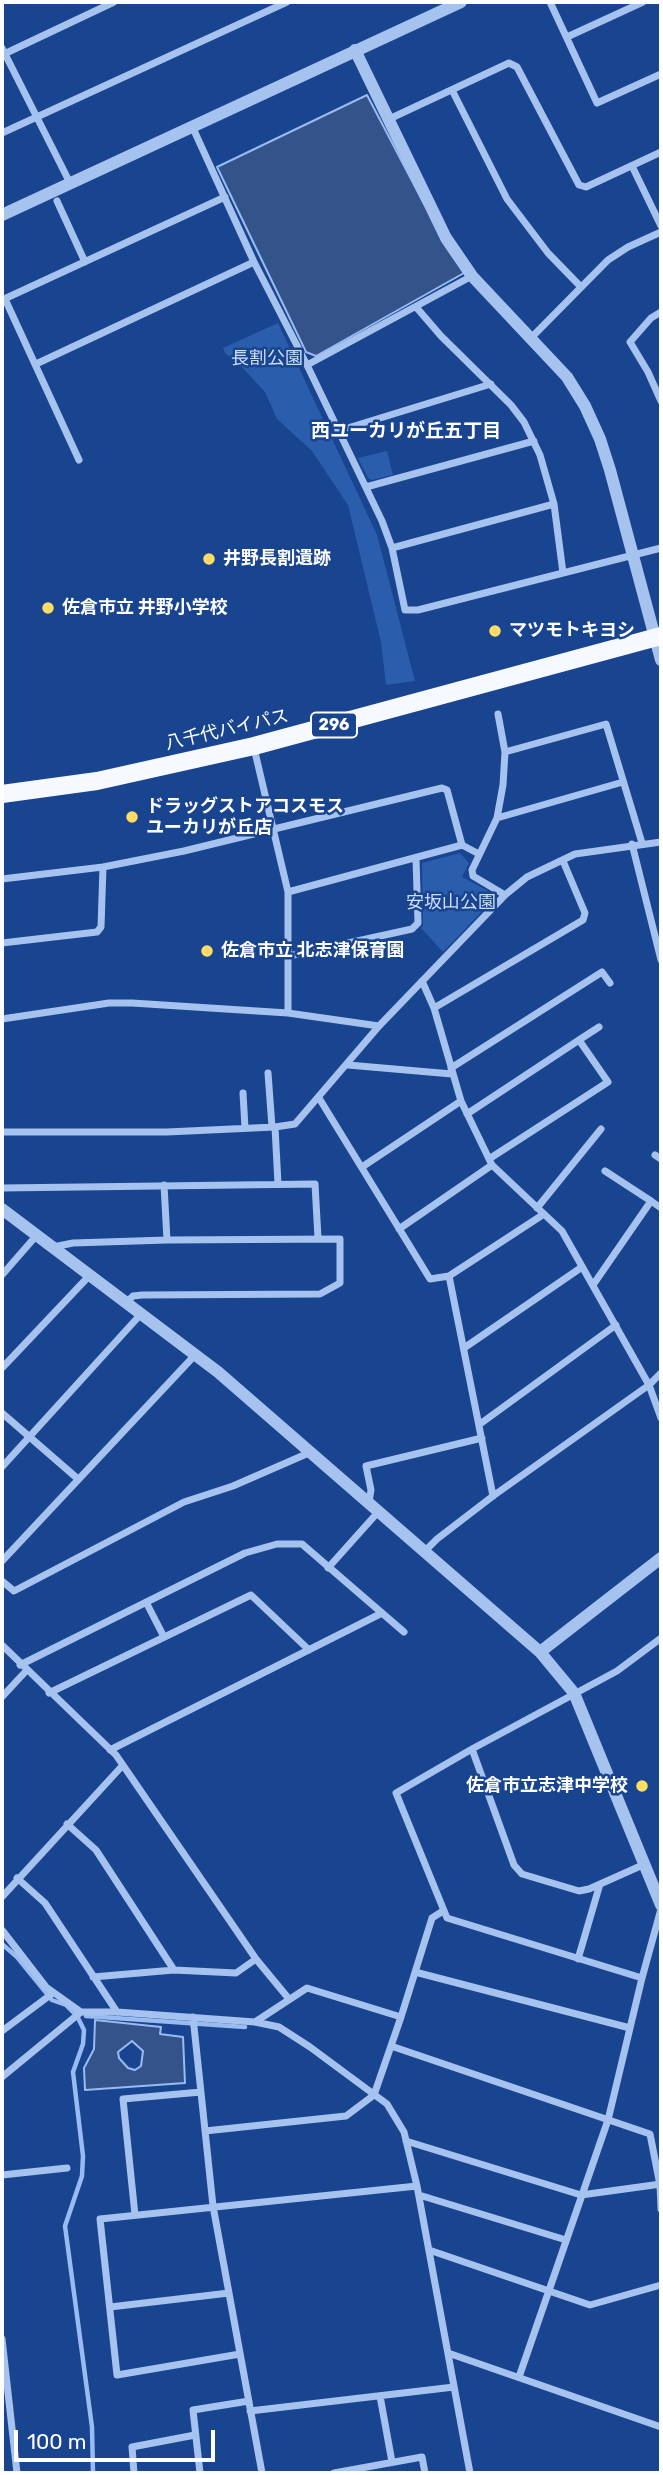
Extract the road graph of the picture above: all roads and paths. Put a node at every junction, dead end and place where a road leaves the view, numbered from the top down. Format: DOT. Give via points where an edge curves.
graph roads {
  1 [pos="114,2"];
  2 [pos="461,2"];
  3 [pos="550,2"];
  4 [pos="643,2"];
  5 [pos="282,3"];
  6 [pos="567,37"];
  7 [pos="355,50"];
  8 [pos="3,52"];
  9 [pos="661,74"];
  10 [pos="452,90"];
  11 [pos="37,117"];
  12 [pos="387,120"];
  13 [pos="192,126"];
  14 [pos="2,133"];
  15 [pos="661,152"];
  16 [pos="632,166"];
  17 [pos="70,183"];
  18 [pos="225,197"];
  19 [pos="57,201"];
  20 [pos="2,215"];
  21 [pos="661,226"];
  22 [pos="661,232"];
  23 [pos="85,262"];
  24 [pos="254,262"];
  25 [pos="472,276"];
  26 [pos="581,287"];
  27 [pos="3,300"];
  28 [pos="416,307"];
  29 [pos="661,312"];
  30 [pos="531,338"];
  31 [pos="36,364"];
  32 [pos="307,365"];
  33 [pos="491,384"];
  34 [pos="661,401"];
  35 [pos="338,430"];
  36 [pos="534,441"];
  37 [pos="79,460"];
  38 [pos="366,486"];
  39 [pos="554,503"];
  40 [pos="392,548"];
  41 [pos="661,548"];
  42 [pos="631,554"];
  43 [pos="563,573"];
  44 [pos="658,636"];
  45 [pos="661,660"];
  46 [pos="498,714"];
  47 [pos="254,747"];
  48 [pos="505,752"];
  49 [pos="623,782"];
  50 [pos="2,794"];
  51 [pos="497,818"];
  52 [pos="274,829"];
  53 [pos="661,842"];
  54 [pos="642,843"];
  55 [pos="462,845"];
  56 [pos="632,845"];
  57 [pos="479,854"];
  58 [pos="416,859"];
  59 [pos="563,861"];
  60 [pos="103,867"];
  61 [pos="2,879"];
  62 [pos="288,892"];
  63 [pos="505,895"];
  64 [pos="661,912"];
  65 [pos="650,915"];
  66 [pos="2,943"];
  67 [pos="289,956"];
  68 [pos="661,960"];
  69 [pos="422,981"];
  70 [pos="610,983"];
  71 [pos="434,1008"];
  72 [pos="288,1013"];
  73 [pos="2,1018"];
  74 [pos="379,1026"];
  75 [pos="599,1027"];
  76 [pos="579,1040"];
  77 [pos="348,1065"];
  78 [pos="451,1071"];
  79 [pos="268,1073"];
  80 [pos="243,1093"];
  81 [pos="319,1098"];
  82 [pos="461,1101"];
  83 [pos="467,1114"];
  84 [pos="274,1127"];
  85 [pos="245,1128"];
  86 [pos="601,1129"];
  87 [pos="2,1132"];
  88 [pos="490,1162"];
  89 [pos="362,1167"];
  90 [pos="606,1171"];
  91 [pos="278,1184"];
  92 [pos="164,1185"];
  93 [pos="2,1188"];
  94 [pos="651,1201"];
  95 [pos="661,1208"];
  96 [pos="2,1209"];
  97 [pos="540,1211"];
  98 [pos="399,1229"];
  99 [pos="36,1236"];
  100 [pos="317,1238"];
  101 [pos="167,1240"];
  102 [pos="52,1247"];
  103 [pos="582,1267"];
  104 [pos="2,1275"];
  105 [pos="90,1275"];
  106 [pos="449,1276"];
  107 [pos="593,1285"];
  108 [pos="126,1303"];
  109 [pos="141,1314"];
  110 [pos="616,1325"];
  111 [pos="464,1348"];
  112 [pos="195,1355"];
  113 [pos="2,1368"];
  114 [pos="661,1374"];
  115 [pos="649,1385"];
  116 [pos="2,1413"];
  117 [pos="661,1418"];
  118 [pos="480,1424"];
  119 [pos="30,1437"];
  120 [pos="482,1438"];
  121 [pos="311,1452"];
  122 [pos="2,1466"];
  123 [pos="78,1479"];
  124 [pos="493,1496"];
  125 [pos="374,1507"];
  126 [pos="425,1551"];
  127 [pos="661,1558"];
  128 [pos="2,1561"];
  129 [pos="328,1568"];
  130 [pos="2,1581"];
  131 [pos="146,1602"];
  132 [pos="382,1613"];
  133 [pos="404,1632"];
  134 [pos="164,1637"];
  135 [pos="661,1638"];
  136 [pos="2,1646"];
  137 [pos="309,1650"];
  138 [pos="540,1651"];
  139 [pos="23,1668"];
  140 [pos="49,1693"];
  141 [pos="574,1693"];
  142 [pos="2,1697"];
  143 [pos="472,1749"];
  144 [pos="110,1750"];
  145 [pos="123,1765"];
  146 [pos="67,1824"];
  147 [pos="645,1864"];
  148 [pos="17,1878"];
  149 [pos="600,1884"];
  150 [pos="2,1896"];
  151 [pos="661,1903"];
  152 [pos="443,1911"];
  153 [pos="2,1930"];
  154 [pos="4,1940"];
  155 [pos="256,1959"];
  156 [pos="578,1959"];
  157 [pos="174,1970"];
  158 [pos="415,1972"];
  159 [pos="93,1977"];
  160 [pos="642,1978"];
  161 [pos="53,1993"];
  162 [pos="289,1999"];
  163 [pos="81,2012"];
  164 [pos="117,2012"];
  165 [pos="193,2017"];
  166 [pos="401,2017"];
  167 [pos="255,2022"];
  168 [pos="630,2028"];
  169 [pos="2,2031"];
  170 [pos="391,2046"];
  171 [pos="2,2077"];
  172 [pos="201,2092"];
  173 [pos="374,2095"];
  174 [pos="608,2120"];
  175 [pos="205,2131"];
  176 [pos="406,2141"];
  177 [pos="67,2168"];
  178 [pos="2,2175"];
  179 [pos="660,2185"];
  180 [pos="418,2190"];
  181 [pos="581,2195"];
  182 [pos="213,2206"];
  183 [pos="661,2209"];
  184 [pos="135,2215"];
  185 [pos="566,2240"];
  186 [pos="429,2250"];
  187 [pos="661,2285"];
  188 [pos="548,2291"];
  189 [pos="229,2293"];
  190 [pos="110,2307"];
  191 [pos="2,2339"];
  192 [pos="448,2353"];
  193 [pos="240,2354"];
  194 [pos="519,2378"];
  195 [pos="454,2387"];
  196 [pos="380,2396"];
  197 [pos="249,2400"];
  198 [pos="250,2411"];
  199 [pos="661,2427"];
  200 [pos="195,2435"];
  201 [pos="392,2462"];
  202 [pos="17,2473"];
  203 [pos="134,2473"];
  204 [pos="200,2473"];
  205 [pos="262,2473"];
  206 [pos="334,2473"];
  207 [pos="425,2473"];
  208 [pos="470,2473"];
  1 -- 8 [label="street"];
  2 -- 7 [label="street"];
  3 -- 6 [label="street"];
  4 -- 6 [label="street"];
  5 -- 11 [label="street"];
  6 -- 9 [label="street" via="597,103"];
  7 -- 12 [label="street"];
  7 -- 13 [label="street"];
  8 -- 11 [label="street"];
  10 -- 12 [label="street"];
  10 -- 16 [label="street" via="509,63 514,65 579,185 586,187"];
  10 -- 26 [label="street" via="507,200"];
  11 -- 14 [label="street"];
  11 -- 17 [label="street"];
  12 -- 25 [label="street" via="446,238"];
  13 -- 17 [label="street"];
  13 -- 18 [label="street"];
  15 -- 16 [label="street"];
  16 -- 21 [label="street"];
  17 -- 20 [label="street"];
  18 -- 23 [label="street"];
  18 -- 24 [label="street"];
  19 -- 23 [label="street"];
  22 -- 26 [label="street" via="608,260"];
  23 -- 27 [label="street"];
  24 -- 31 [label="street"];
  24 -- 32 [label="street"];
  25 -- 28 [label="street"];
  25 -- 30 [label="street"];
  26 -- 30 [label="street"];
  27 -- 31 [label="street"];
  28 -- 32 [label="street"];
  28 -- 33 [label="street"];
  29 -- 34 [label="street" via="630,342"];
  30 -- 42 [label="street" via="585,406 610,470"];
  31 -- 37 [label="street"];
  32 -- 35 [label="street"];
  33 -- 35 [label="street"];
  33 -- 36 [label="street"];
  35 -- 38 [label="street"];
  36 -- 38 [label="street"];
  36 -- 39 [label="street"];
  38 -- 40 [label="street"];
  39 -- 40 [label="street"];
  39 -- 43 [label="street"];
  40 -- 43 [label="street" via="405,610 411,612"];
  41 -- 42 [label="street"];
  42 -- 43 [label="street"];
  42 -- 44 [label="street"];
  44 -- 45 [label="street"];
  44 -- 47 [label="highway, 八千代バイパス / 296"];
  46 -- 48 [label="street"];
  47 -- 50 [label="highway, 八千代バイパス / 296" via="97,780"];
  47 -- 52 [label="street"];
  48 -- 49 [label="street" via="606,724"];
  48 -- 51 [label="street"];
  49 -- 51 [label="street"];
  49 -- 54 [label="street"];
  51 -- 57 [label="street"];
  52 -- 55 [label="street" via="442,788 447,790"];
  52 -- 60 [label="street"];
  52 -- 62 [label="street"];
  53 -- 54 [label="street"];
  54 -- 56 [label="street"];
  55 -- 57 [label="street"];
  55 -- 58 [label="street"];
  56 -- 59 [label="street" via="586,852"];
  56 -- 65 [label="street"];
  57 -- 63 [label="street" via="473,876"];
  58 -- 62 [label="street"];
  58 -- 67 [label="street" via="418,923 412,929"];
  59 -- 63 [label="street" via="532,874"];
  59 -- 71 [label="street" via="585,913 583,920"];
  60 -- 61 [label="street"];
  60 -- 66 [label="street" via="101,927 97,932"];
  62 -- 67 [label="street"];
  63 -- 69 [label="street"];
  64 -- 65 [label="street"];
  65 -- 68 [label="street"];
  67 -- 72 [label="street"];
  69 -- 71 [label="street"];
  69 -- 74 [label="street"];
  70 -- 78 [label="street" via="602,972"];
  71 -- 78 [label="street"];
  72 -- 73 [label="street" via="109,1003"];
  72 -- 74 [label="street"];
  74 -- 77 [label="street"];
  75 -- 76 [label="street"];
  76 -- 83 [label="street"];
  76 -- 88 [label="street" via="608,1082"];
  77 -- 78 [label="street"];
  77 -- 81 [label="street"];
  78 -- 82 [label="street"];
  79 -- 84 [label="street"];
  80 -- 85 [label="street"];
  81 -- 84 [label="street" via="295,1124"];
  81 -- 89 [label="street"];
  82 -- 83 [label="street"];
  82 -- 89 [label="street"];
  83 -- 88 [label="street"];
  84 -- 85 [label="street"];
  84 -- 91 [label="street"];
  85 -- 87 [label="street"];
  86 -- 97 [label="street"];
  88 -- 97 [label="street"];
  88 -- 98 [label="street"];
  89 -- 98 [label="street"];
  90 -- 94 [label="street"];
  91 -- 92 [label="street"];
  91 -- 100 [label="street" via="315,1184"];
  92 -- 93 [label="street"];
  92 -- 101 [label="street"];
  94 -- 95 [label="street"];
  94 -- 107 [label="street"];
  96 -- 99 [label="street"];
  97 -- 103 [label="street" via="562,1231"];
  97 -- 106 [label="street"];
  98 -- 106 [label="street" via="430,1279"];
  99 -- 102 [label="street"];
  99 -- 104 [label="street"];
  100 -- 101 [label="street"];
  100 -- 108 [label="street" via="340,1239 340,1283 320,1294 142,1295"];
  101 -- 102 [label="street"];
  102 -- 105 [label="street"];
  103 -- 107 [label="street"];
  103 -- 111 [label="street"];
  105 -- 108 [label="street"];
  105 -- 113 [label="street"];
  106 -- 111 [label="street"];
  107 -- 110 [label="street"];
  108 -- 109 [label="street"];
  109 -- 112 [label="street"];
  109 -- 119 [label="street"];
  110 -- 115 [label="street"];
  110 -- 118 [label="street"];
  111 -- 118 [label="street"];
  112 -- 121 [label="street"];
  112 -- 123 [label="street"];
  114 -- 115 [label="street"];
  115 -- 117 [label="street"];
  115 -- 124 [label="street"];
  116 -- 119 [label="street"];
  118 -- 120 [label="street"];
  119 -- 122 [label="street"];
  119 -- 123 [label="street"];
  120 -- 124 [label="street"];
  120 -- 125 [label="street" via="366,1466"];
  121 -- 125 [label="street"];
  121 -- 130 [label="street" via="184,1503 13,1591"];
  123 -- 128 [label="street"];
  124 -- 126 [label="street"];
  125 -- 126 [label="street"];
  125 -- 129 [label="street"];
  126 -- 138 [label="street"];
  127 -- 138 [label="street"];
  129 -- 131 [label="street" via="302,1544 277,1544 245,1553"];
  129 -- 132 [label="street"];
  131 -- 134 [label="street"];
  131 -- 139 [label="street"];
  132 -- 133 [label="street"];
  132 -- 137 [label="street"];
  134 -- 137 [label="street" via="251,1595"];
  134 -- 140 [label="street"];
  135 -- 141 [label="street" via="617,1671"];
  136 -- 139 [label="street"];
  137 -- 144 [label="street"];
  138 -- 141 [label="street"];
  139 -- 140 [label="street"];
  139 -- 142 [label="street"];
  140 -- 144 [label="street"];
  141 -- 143 [label="street"];
  141 -- 147 [label="street"];
  143 -- 149 [label="street" via="514,1865 523,1874 579,1891"];
  143 -- 152 [label="street" via="396,1793"];
  144 -- 145 [label="street"];
  145 -- 146 [label="street"];
  145 -- 155 [label="street"];
  146 -- 148 [label="street"];
  146 -- 157 [label="street" via="96,1850"];
  147 -- 149 [label="street"];
  147 -- 151 [label="street"];
  148 -- 150 [label="street"];
  148 -- 159 [label="street" via="44,1903"];
  149 -- 156 [label="street"];
  151 -- 160 [label="street"];
  152 -- 156 [label="street" via="447,1918"];
  152 -- 158 [label="street" via="432,1918"];
  153 -- 154 [label="street"];
  154 -- 161 [label="street"];
  155 -- 157 [label="street" via="236,1973"];
  155 -- 162 [label="street"];
  156 -- 160 [label="street"];
  157 -- 159 [label="street"];
  158 -- 166 [label="street"];
  158 -- 168 [label="street"];
  159 -- 164 [label="street"];
  160 -- 168 [label="street"];
  161 -- 163 [label="street"];
  161 -- 169 [label="street"];
  162 -- 166 [label="street" via="307,1987"];
  162 -- 167 [label="street"];
  163 -- 164 [label="street"];
  163 -- 171 [label="street"];
  164 -- 165 [label="street"];
  165 -- 167 [label="street"];
  165 -- 172 [label="street"];
  166 -- 170 [label="street"];
  167 -- 173 [label="street" via="279,2028 310,2047"];
  168 -- 174 [label="street"];
  170 -- 173 [label="street"];
  170 -- 174 [label="street"];
  172 -- 175 [label="street"];
  172 -- 184 [label="street" via="123,2099"];
  173 -- 175 [label="street" via="346,2116"];
  173 -- 176 [label="street" via="387,2104"];
  174 -- 179 [label="street" via="650,2134"];
  174 -- 181 [label="street"];
  175 -- 182 [label="street"];
  176 -- 180 [label="street"];
  176 -- 181 [label="street"];
  177 -- 178 [label="street"];
  179 -- 181 [label="street"];
  179 -- 183 [label="street"];
  180 -- 182 [label="street"];
  180 -- 185 [label="street"];
  180 -- 186 [label="street"];
  181 -- 185 [label="street"];
  182 -- 184 [label="street"];
  182 -- 189 [label="street"];
  184 -- 190 [label="street" via="100,2219"];
  185 -- 188 [label="street"];
  186 -- 188 [label="street"];
  186 -- 192 [label="street"];
  187 -- 188 [label="street" via="590,2305"];
  188 -- 194 [label="street"];
  189 -- 190 [label="street"];
  189 -- 193 [label="street"];
  190 -- 193 [label="street" via="117,2375"];
  191 -- 202 [label="street"];
  192 -- 194 [label="street"];
  192 -- 195 [label="street"];
  193 -- 197 [label="street"];
  194 -- 199 [label="street"];
  195 -- 196 [label="street"];
  195 -- 208 [label="street"];
  196 -- 198 [label="street"];
  196 -- 201 [label="street"];
  197 -- 198 [label="street"];
  197 -- 200 [label="street" via="193,2410"];
  198 -- 205 [label="street"];
  200 -- 203 [label="street" via="132,2447"];
  200 -- 204 [label="street"];
  201 -- 206 [label="street"];
  201 -- 207 [label="street" via="422,2457"];
}
